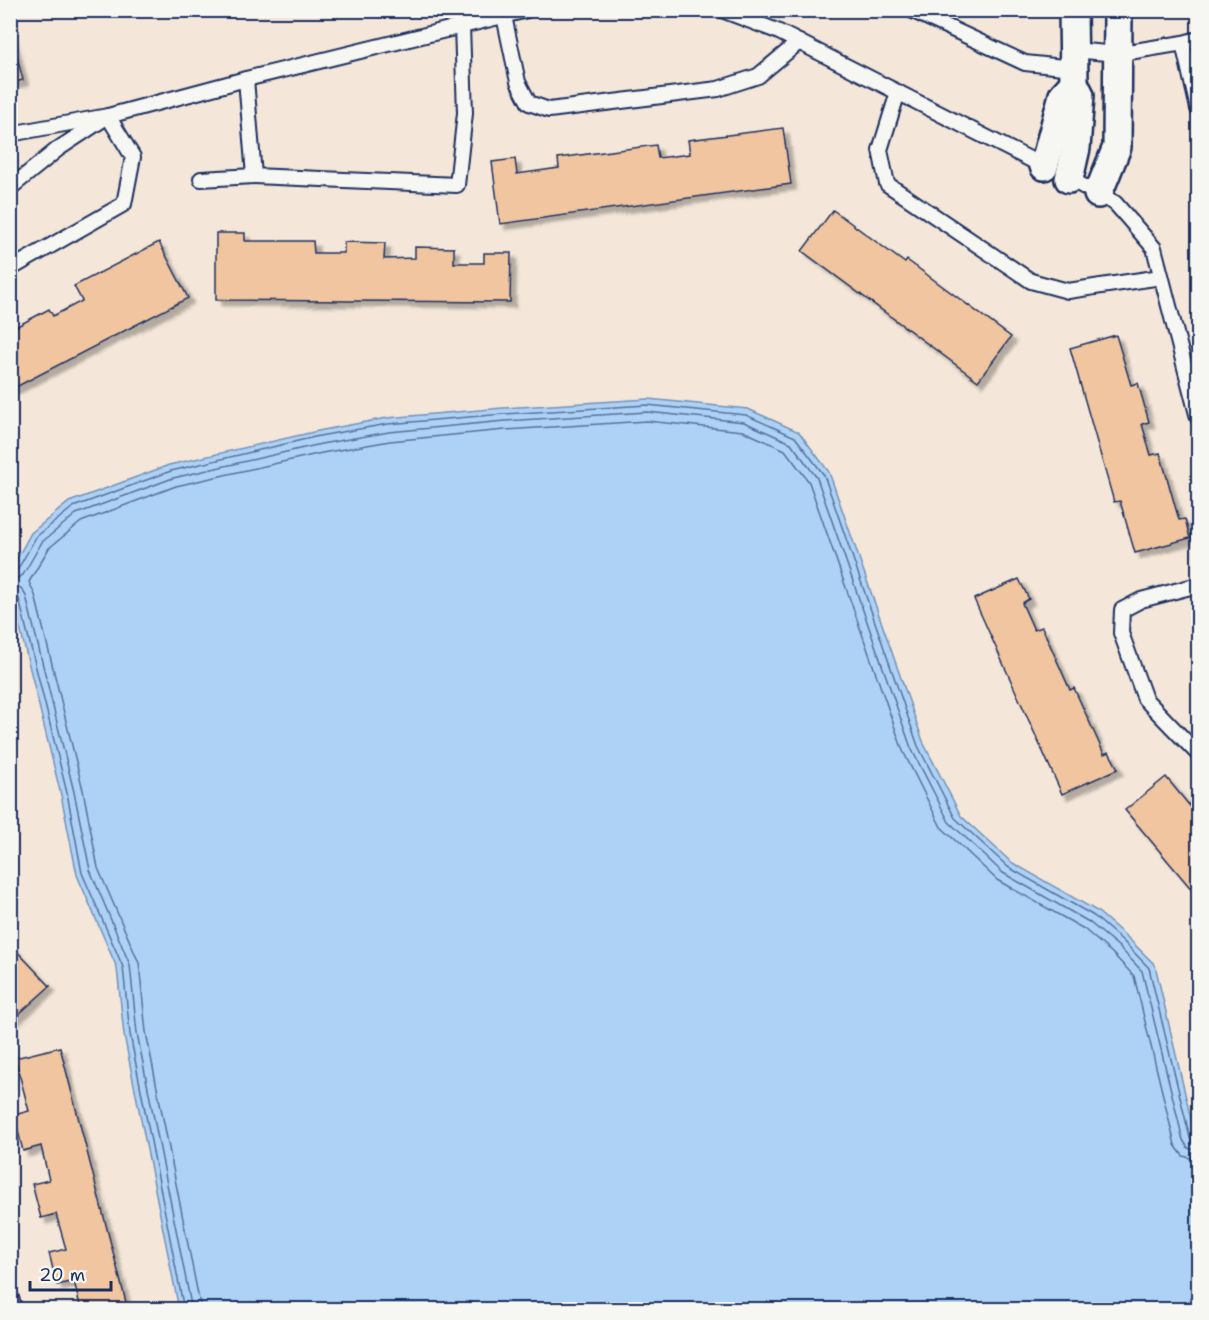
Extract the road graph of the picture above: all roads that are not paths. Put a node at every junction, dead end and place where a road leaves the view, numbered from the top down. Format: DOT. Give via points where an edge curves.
graph roads {
  1 [pos="527,10"];
  2 [pos="723,10"];
  3 [pos="911,10"];
  4 [pos="1072,10"];
  5 [pos="1118,10"];
  6 [pos="504,16"];
  7 [pos="462,26"];
  8 [pos="1198,39"];
  9 [pos="798,42"];
  10 [pos="1183,43"];
  11 [pos="1117,54"];
  12 [pos="1074,67"];
  13 [pos="246,79"];
  14 [pos="898,92"];
  15 [pos="1198,109"];
  16 [pos="108,116"];
  17 [pos="10,135"];
  18 [pos="1044,166"];
  19 [pos="254,176"];
  20 [pos="201,178"];
  21 [pos="1069,179"];
  22 [pos="10,188"];
  23 [pos="1098,194"];
  24 [pos="10,269"];
  25 [pos="1161,277"];
  26 [pos="1198,418"];
  27 [pos="1198,585"];
  28 [pos="1198,754"];
  29 [pos="10,1295"];
  30 [pos="15,1310"];
  1 -- 6 [label="lane"];
  2 -- 9 [label="lane"];
  3 -- 12 [label="lane" via="1025,63"];
  4 -- 12 [label="street"];
  5 -- 11 [label="street"];
  6 -- 7 [label="lane"];
  6 -- 9 [label="lane" via="518,82 529,103 549,110 718,89 758,76"];
  7 -- 13 [label="lane"];
  7 -- 19 [label="lane" via="465,114 457,185"];
  8 -- 10 [label="lane"];
  9 -- 14 [label="lane"];
  10 -- 11 [label="lane"];
  10 -- 15 [label="lane"];
  11 -- 12 [label="lane"];
  11 -- 23 [label="street" via="1117,147"];
  12 -- 18 [label="street"];
  12 -- 21 [label="street" via="1080,95"];
  13 -- 16 [label="lane"];
  13 -- 19 [label="lane"];
  14 -- 18 [label="lane"];
  14 -- 25 [label="lane" via="880,150 887,184 1031,281 1068,291"];
  16 -- 17 [label="lane"];
  16 -- 22 [label="lane" via="58,149"];
  16 -- 24 [label="lane" via="133,157 124,204"];
  18 -- 21 [label="lane"];
  19 -- 20 [label="lane"];
  21 -- 23 [label="lane"];
  23 -- 25 [label="lane" via="1115,203 1154,248"];
  25 -- 26 [label="lane"];
  27 -- 28 [label="lane" via="1141,600 1122,610 1121,633 1145,699"];
  29 -- 30 [label="lane"];
}
